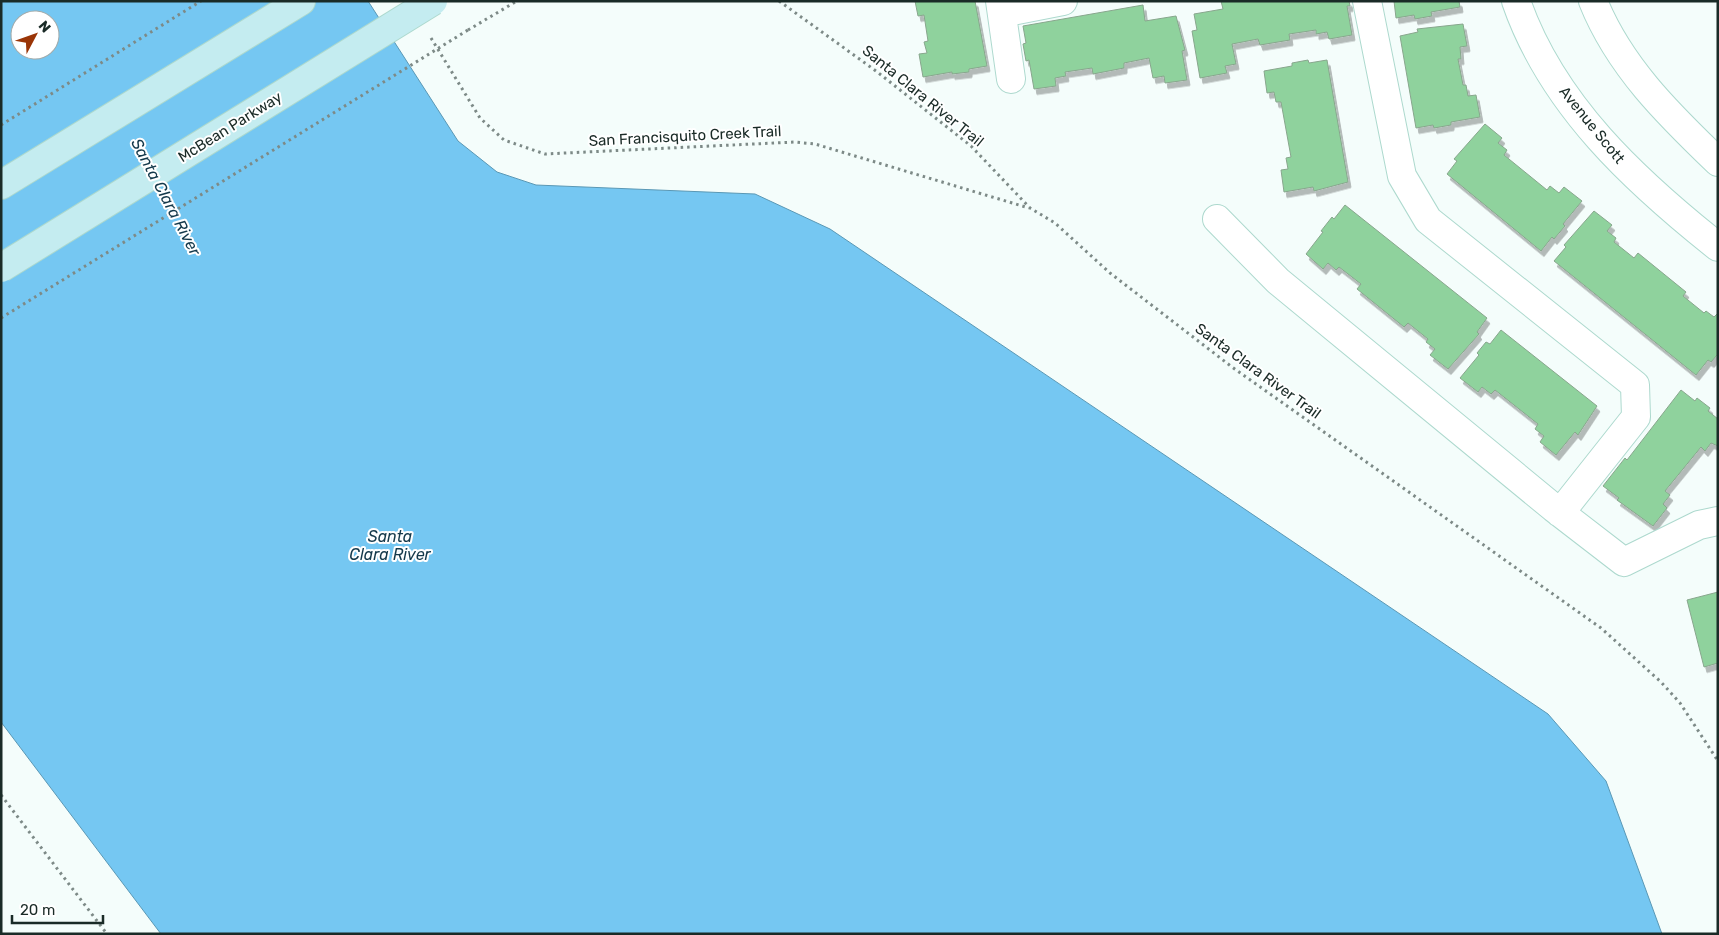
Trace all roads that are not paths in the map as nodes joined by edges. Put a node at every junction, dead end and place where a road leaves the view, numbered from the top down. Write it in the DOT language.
graph roads {
  1 [pos="301,1"];
  2 [pos="433,1"];
  3 [pos="1063,1"];
  4 [pos="1368,1"];
  5 [pos="1516,1"];
  6 [pos="1593,1"];
  7 [pos="1001,7"];
  8 [pos="1011,79"];
  9 [pos="1718,162"];
  10 [pos="1,184"];
  11 [pos="1217,219"];
  12 [pos="1718,248"];
  13 [pos="1,268"];
  14 [pos="1560,513"];
  15 [pos="1718,521"];
  1 -- 10 [label="main road"];
  2 -- 13 [label="main road, McBean Parkway, bridge"];
  3 -- 7 [label="street"];
  4 -- 14 [label="street"];
  5 -- 12 [label="street, Avenue Scott"];
  6 -- 9 [label="street"];
  7 -- 8 [label="street"];
  11 -- 14 [label="street"];
  14 -- 15 [label="street"];
}
